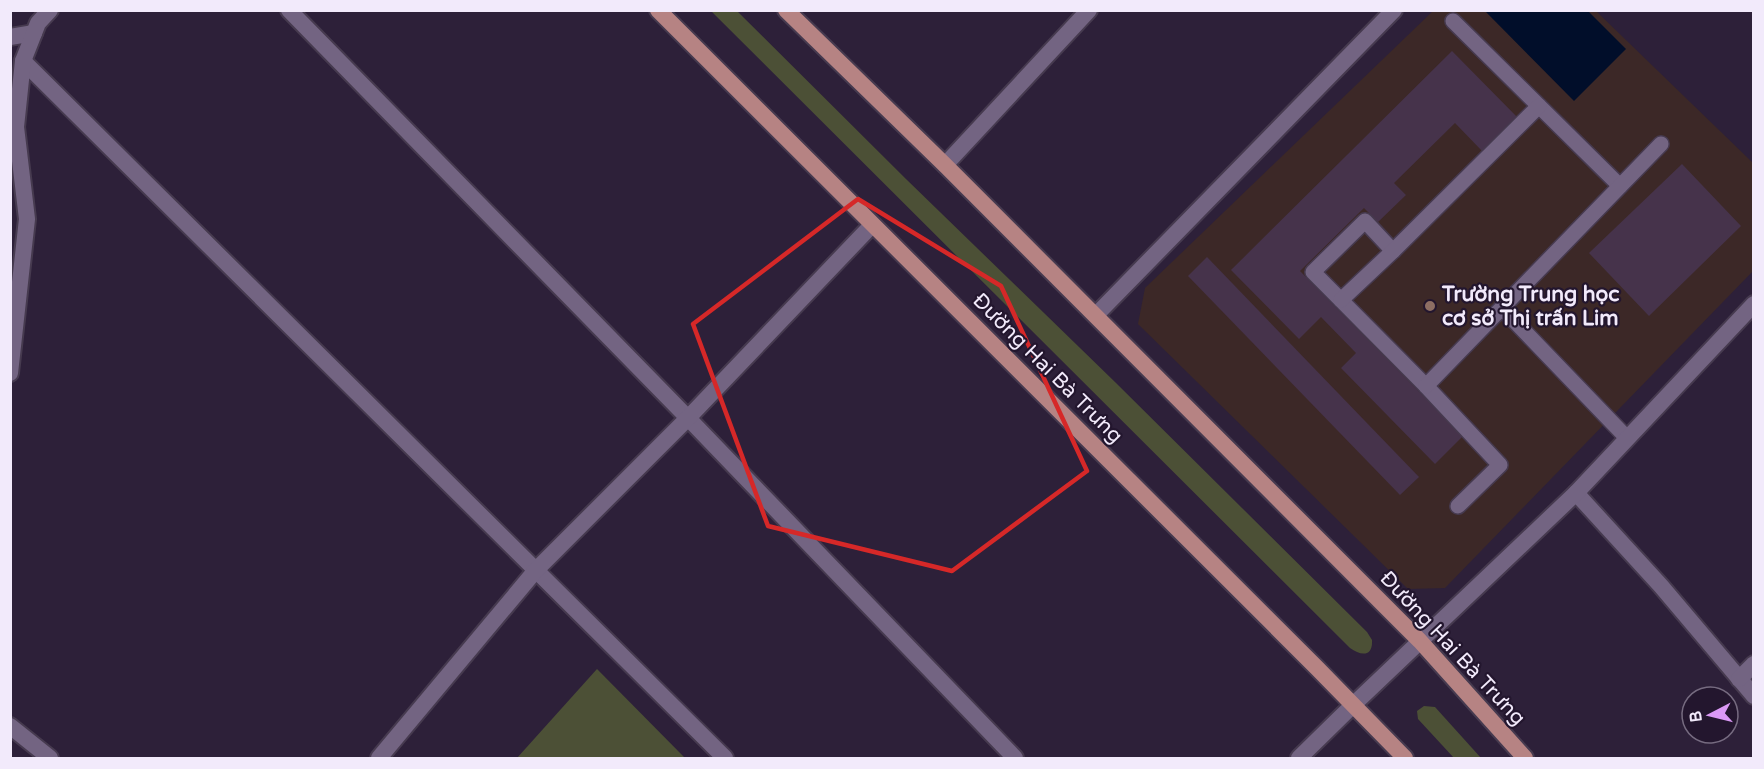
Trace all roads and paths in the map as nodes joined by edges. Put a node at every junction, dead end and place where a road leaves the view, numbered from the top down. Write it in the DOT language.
graph roads {
  1 [pos="50,10"];
  2 [pos="289,10"];
  3 [pos="658,10"];
  4 [pos="786,10"];
  5 [pos="1089,10"];
  6 [pos="1394,10"];
  7 [pos="1454,21"];
  8 [pos="34,33"];
  9 [pos="10,37"];
  10 [pos="22,61"];
  11 [pos="1539,106"];
  12 [pos="1661,144"];
  13 [pos="945,165"];
  14 [pos="1620,186"];
  15 [pos="872,225"];
  16 [pos="1393,251"];
  17 [pos="1341,300"];
  18 [pos="1754,304"];
  19 [pos="1502,308"];
  20 [pos="1096,315"];
  21 [pos="10,373"];
  22 [pos="1426,386"];
  23 [pos="688,418"];
  24 [pos="1627,438"];
  25 [pos="1576,493"];
  26 [pos="1458,506"];
  27 [pos="537,570"];
  28 [pos="1420,641"];
  29 [pos="1754,664"];
  30 [pos="1739,679"];
  31 [pos="1754,696"];
  32 [pos="1353,705"];
  33 [pos="10,726"];
  34 [pos="50,759"];
  35 [pos="379,759"];
  36 [pos="725,759"];
  37 [pos="1015,759"];
  38 [pos="1299,759"];
  39 [pos="1405,759"];
  40 [pos="1525,759"];
  1 -- 8 [label="street"];
  2 -- 23 [label="street"];
  3 -- 15 [label="main road, Đường Hai Bà Trưng"];
  4 -- 13 [label="main road, Đường Hai Bà Trưng"];
  5 -- 13 [label="street"];
  6 -- 20 [label="street"];
  7 -- 11 [label="lane"];
  8 -- 9 [label="street"];
  8 -- 10 [label="street"];
  10 -- 21 [label="street"];
  10 -- 27 [label="street"];
  11 -- 14 [label="lane"];
  11 -- 16 [label="lane"];
  12 -- 14 [label="lane"];
  13 -- 20 [label="main road, Đường Hai Bà Trưng"];
  14 -- 19 [label="lane"];
  15 -- 23 [label="street"];
  15 -- 32 [label="main road, Đường Hai Bà Trưng"];
  16 -- 17 [label="lane"];
  16 -- 17 [label="lane"];
  17 -- 22 [label="lane"];
  18 -- 24 [label="street"];
  19 -- 22 [label="lane"];
  19 -- 24 [label="lane"];
  20 -- 28 [label="main road, Đường Hai Bà Trưng"];
  22 -- 26 [label="lane"];
  23 -- 27 [label="street"];
  23 -- 37 [label="street"];
  24 -- 25 [label="street"];
  25 -- 28 [label="street"];
  25 -- 30 [label="street"];
  27 -- 35 [label="street"];
  27 -- 36 [label="street"];
  28 -- 32 [label="street"];
  28 -- 40 [label="main road, Đường Hai Bà Trưng"];
  29 -- 30 [label="street"];
  30 -- 31 [label="street"];
  32 -- 38 [label="street"];
  32 -- 39 [label="main road, Đường Hai Bà Trưng"];
  33 -- 34 [label="street"];
}
